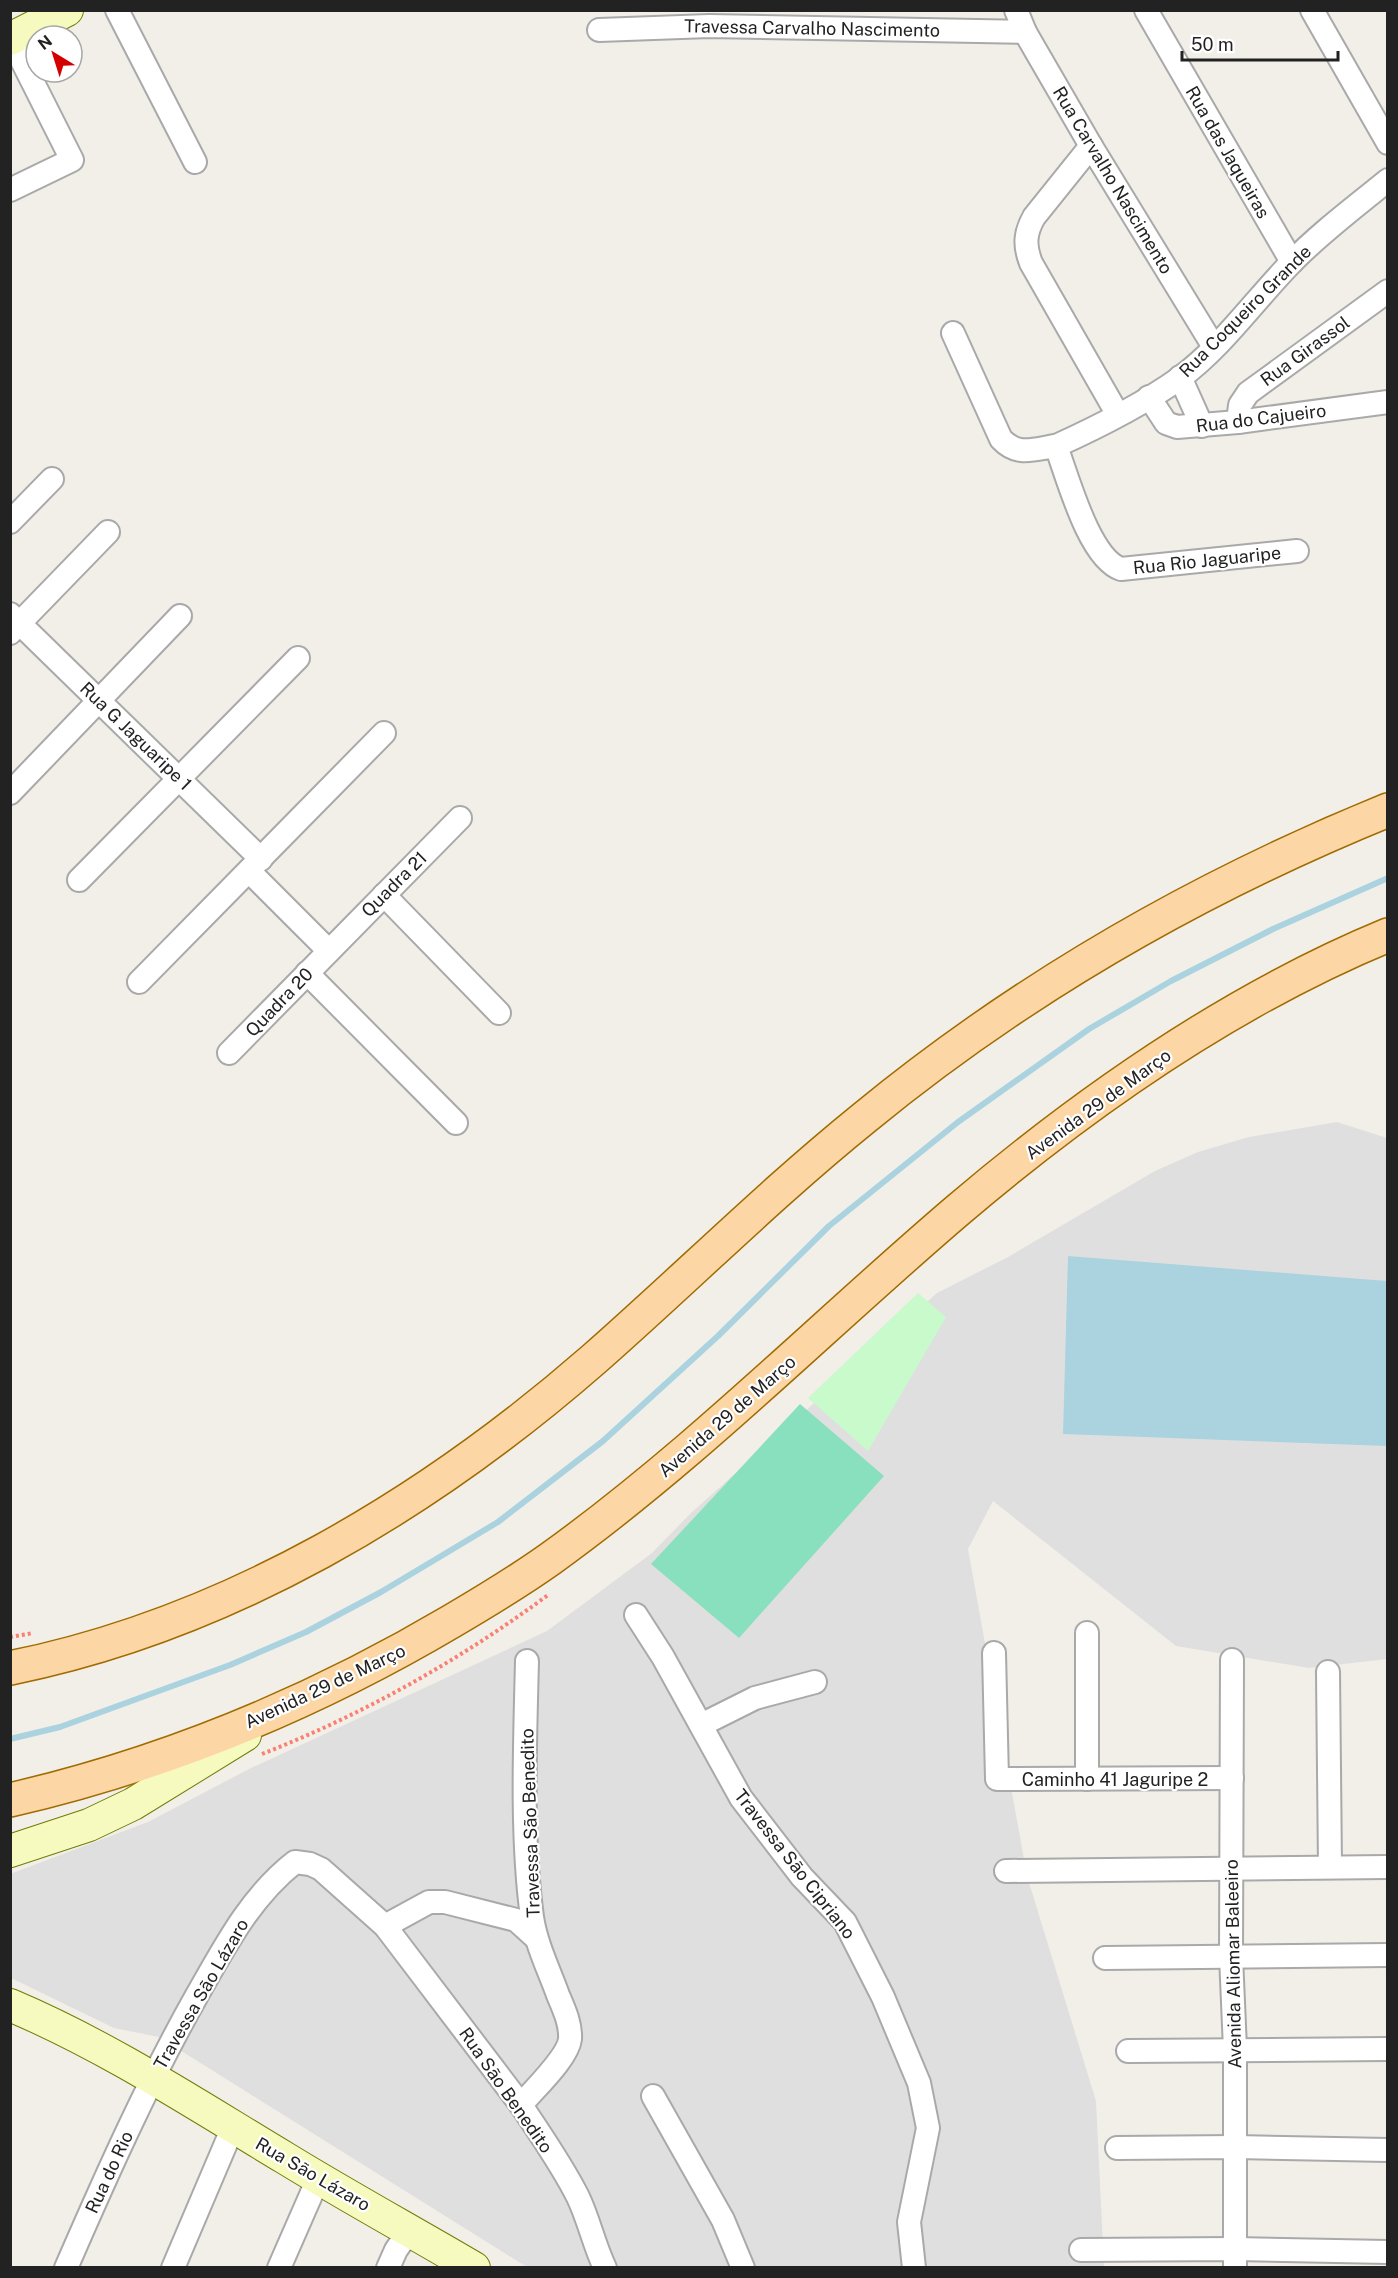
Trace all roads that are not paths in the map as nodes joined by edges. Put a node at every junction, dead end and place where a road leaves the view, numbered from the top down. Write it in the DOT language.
graph roads {
  1 [pos="117,10"];
  2 [pos="1016,10"];
  3 [pos="1146,10"];
  4 [pos="1312,10"];
  5 [pos="61,12"];
  6 [pos="599,30"];
  7 [pos="1025,32"];
  8 [pos="11,39"];
  9 [pos="1388,143"];
  10 [pos="1091,146"];
  11 [pos="195,162"];
  12 [pos="1388,180"];
  13 [pos="10,190"];
  14 [pos="1292,262"];
  15 [pos="1388,291"];
  16 [pos="953,333"];
  17 [pos="1214,347"];
  18 [pos="1180,377"];
  19 [pos="1149,397"];
  20 [pos="1388,402"];
  21 [pos="1118,415"];
  22 [pos="1238,422"];
  23 [pos="1202,426"];
  24 [pos="1056,446"];
  25 [pos="52,479"];
  26 [pos="10,522"];
  27 [pos="108,532"];
  28 [pos="1297,551"];
  29 [pos="180,616"];
  30 [pos="14,624"];
  31 [pos="298,658"];
  32 [pos="99,700"];
  33 [pos="384,733"];
  34 [pos="180,778"];
  35 [pos="10,793"];
  36 [pos="1388,810"];
  37 [pos="460,818"];
  38 [pos="255,865"];
  39 [pos="79,880"];
  40 [pos="384,895"];
  41 [pos="1388,935"];
  42 [pos="328,951"];
  43 [pos="307,973"];
  44 [pos="140,982"];
  45 [pos="499,1013"];
  46 [pos="229,1053"];
  47 [pos="456,1123"];
  48 [pos="636,1615"];
  49 [pos="1087,1633"];
  50 [pos="994,1653"];
  51 [pos="1232,1660"];
  52 [pos="527,1661"];
  53 [pos="10,1668"];
  54 [pos="1328,1672"];
  55 [pos="815,1682"];
  56 [pos="297,1703"];
  57 [pos="701,1725"];
  58 [pos="1232,1778"];
  59 [pos="1087,1779"];
  60 [pos="10,1800"];
  61 [pos="10,1851"];
  62 [pos="1330,1867"];
  63 [pos="1388,1867"];
  64 [pos="1231,1869"];
  65 [pos="1006,1871"];
  66 [pos="385,1926"];
  67 [pos="536,1938"];
  68 [pos="1388,1954"];
  69 [pos="1231,1956"];
  70 [pos="1105,1958"];
  71 [pos="11,2006"];
  72 [pos="1235,2049"];
  73 [pos="1388,2049"];
  74 [pos="1128,2051"];
  75 [pos="154,2077"];
  76 [pos="653,2096"];
  77 [pos="521,2104"];
  78 [pos="233,2127"];
  79 [pos="1235,2147"];
  80 [pos="1116,2148"];
  81 [pos="1388,2150"];
  82 [pos="318,2179"];
  83 [pos="410,2230"];
  84 [pos="1081,2250"];
  85 [pos="1388,2252"];
  86 [pos="1235,2258"];
  87 [pos="599,2265"];
  88 [pos="66,2268"];
  89 [pos="173,2268"];
  90 [pos="279,2268"];
  91 [pos="388,2268"];
  92 [pos="474,2268"];
  93 [pos="743,2268"];
  94 [pos="914,2268"];
  1 -- 11 [label="street"];
  2 -- 7 [label="street, Rua Carvalho Nascimento"];
  3 -- 14 [label="street, Rua das Jaqueiras"];
  4 -- 9 [label="street"];
  5 -- 8 [label="main road"];
  6 -- 7 [label="street, Travessa Carvalho Nascimento"];
  7 -- 10 [label="street, Rua Carvalho Nascimento"];
  8 -- 13 [label="street"];
  10 -- 17 [label="street, Rua Carvalho Nascimento"];
  10 -- 21 [label="street"];
  12 -- 14 [label="street, Rua Coqueiro Grande"];
  14 -- 17 [label="street, Rua Coqueiro Grande"];
  15 -- 22 [label="street, Rua Girassol"];
  16 -- 24 [label="street, Rua Coqueiro Grande"];
  17 -- 18 [label="street, Rua Coqueiro Grande"];
  18 -- 19 [label="street, Rua Coqueiro Grande"];
  18 -- 23 [label="street"];
  19 -- 21 [label="street, Rua Coqueiro Grande"];
  19 -- 23 [label="street, Rua do Cajueiro"];
  20 -- 22 [label="street, Rua do Cajueiro"];
  21 -- 24 [label="street, Rua Coqueiro Grande"];
  22 -- 23 [label="street, Rua do Cajueiro"];
  24 -- 28 [label="street, Rua Rio Jaguaripe"];
  25 -- 26 [label="street"];
  27 -- 30 [label="street"];
  29 -- 32 [label="street"];
  30 -- 32 [label="street, Rua G Jaguaripe 1"];
  31 -- 34 [label="street"];
  32 -- 34 [label="street, Rua G Jaguaripe 1"];
  32 -- 35 [label="street"];
  33 -- 38 [label="street"];
  34 -- 38 [label="street, Rua G Jaguaripe 1"];
  34 -- 39 [label="street"];
  36 -- 53 [label="main road"];
  37 -- 40 [label="street, Quadra 21"];
  38 -- 42 [label="street, Rua G Jaguaripe 1"];
  38 -- 44 [label="street"];
  40 -- 42 [label="street, Quadra 21"];
  40 -- 45 [label="street"];
  41 -- 56 [label="main road, Avenida 29 de Março"];
  42 -- 43 [label="street, Quadra 20"];
  43 -- 46 [label="street, Quadra 20"];
  43 -- 47 [label="street"];
  48 -- 57 [label="street, Travessa São Cipriano"];
  49 -- 59 [label="street"];
  50 -- 59 [label="street, Caminho 41 Jaguripe 2"];
  51 -- 58 [label="street, Avenida Aliomar Baleeiro"];
  52 -- 67 [label="street, Travessa São Benedito"];
  54 -- 62 [label="street"];
  55 -- 57 [label="street"];
  56 -- 60 [label="main road, Avenida 29 de Março"];
  56 -- 61 [label="main road"];
  57 -- 94 [label="street, Travessa São Cipriano"];
  58 -- 59 [label="street, Caminho 41 Jaguripe 2"];
  58 -- 64 [label="street, Avenida Aliomar Baleeiro"];
  62 -- 63 [label="street"];
  62 -- 64 [label="street"];
  64 -- 65 [label="street"];
  64 -- 69 [label="street, Avenida Aliomar Baleeiro"];
  66 -- 67 [label="street"];
  66 -- 75 [label="street, Travessa São Lázaro"];
  66 -- 77 [label="street, Rua São Benedito"];
  67 -- 77 [label="street, Travessa São Benedito"];
  68 -- 69 [label="street"];
  69 -- 70 [label="street"];
  69 -- 72 [label="street, Avenida Aliomar Baleeiro"];
  71 -- 75 [label="main road, Rua São Lázaro"];
  72 -- 73 [label="street"];
  72 -- 74 [label="street"];
  72 -- 79 [label="street, Avenida Aliomar Baleeiro"];
  75 -- 78 [label="main road, Rua São Lázaro"];
  75 -- 88 [label="street, Rua do Rio"];
  76 -- 93 [label="street"];
  77 -- 87 [label="street, Rua São Benedito"];
  78 -- 82 [label="main road, Rua São Lázaro"];
  78 -- 89 [label="street"];
  79 -- 80 [label="street"];
  79 -- 81 [label="street"];
  79 -- 86 [label="street, Avenida Aliomar Baleeiro"];
  82 -- 83 [label="main road, Rua São Lázaro"];
  82 -- 90 [label="street"];
  83 -- 91 [label="street"];
  83 -- 92 [label="main road, Rua São Lázaro"];
  84 -- 86 [label="street"];
  85 -- 86 [label="street"];
}
